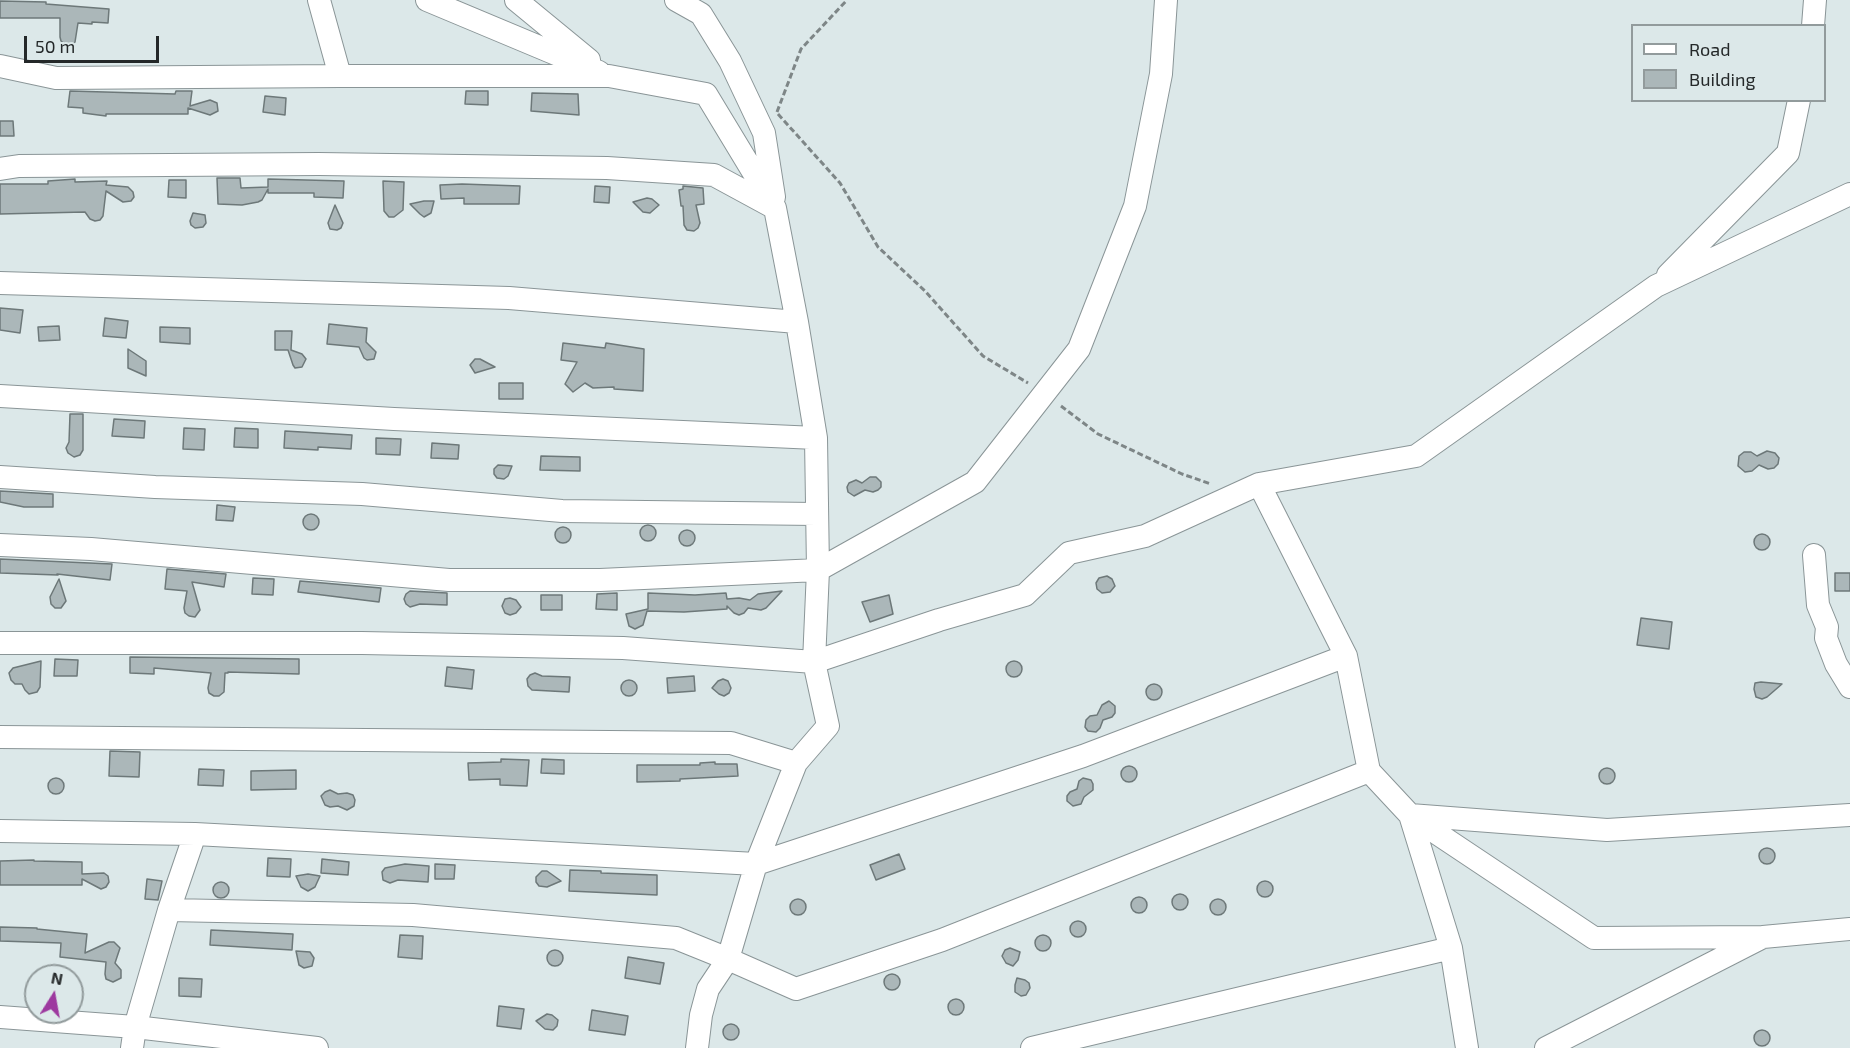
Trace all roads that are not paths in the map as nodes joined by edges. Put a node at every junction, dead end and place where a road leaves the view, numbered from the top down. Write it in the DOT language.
graph roads {
  1 [pos="319,0"];
  2 [pos="427,0"];
  3 [pos="516,0"];
  4 [pos="676,0"];
  5 [pos="1166,0"];
  6 [pos="1815,0"];
  7 [pos="1813,24"];
  8 [pos="0,66"];
  9 [pos="340,76"];
  10 [pos="609,76"];
  11 [pos="1798,102"];
  12 [pos="0,169"];
  13 [pos="1850,194"];
  14 [pos="775,208"];
  15 [pos="0,283"];
  16 [pos="1656,286"];
  17 [pos="797,322"];
  18 [pos="0,396"];
  19 [pos="816,438"];
  20 [pos="0,477"];
  21 [pos="1248,488"];
  22 [pos="816,514"];
  23 [pos="0,545"];
  24 [pos="1814,555"];
  25 [pos="818,570"];
  26 [pos="0,643"];
  27 [pos="1346,656"];
  28 [pos="814,662"];
  29 [pos="1850,687"];
  30 [pos="0,736"];
  31 [pos="796,763"];
  32 [pos="1369,771"];
  33 [pos="1410,815"];
  34 [pos="1850,815"];
  35 [pos="0,831"];
  36 [pos="195,834"];
  37 [pos="756,864"];
  38 [pos="169,910"];
  39 [pos="1850,929"];
  40 [pos="1763,938"];
  41 [pos="1451,948"];
  42 [pos="728,959"];
  43 [pos="0,1017"];
  44 [pos="134,1038"];
  45 [pos="317,1048"];
  46 [pos="697,1048"];
  47 [pos="1032,1048"];
  48 [pos="1467,1048"];
  49 [pos="1546,1048"];
  1 -- 9 [label="street"];
  2 -- 10 [label="street"];
  3 -- 10 [label="street"];
  4 -- 14 [label="street"];
  5 -- 25 [label="street"];
  6 -- 7 [label="street"];
  8 -- 9 [label="street"];
  9 -- 10 [label="street"];
  10 -- 14 [label="street"];
  11 -- 16 [label="street"];
  12 -- 14 [label="street"];
  13 -- 16 [label="street"];
  14 -- 17 [label="street"];
  15 -- 17 [label="street"];
  16 -- 21 [label="street"];
  17 -- 19 [label="street"];
  18 -- 19 [label="street"];
  19 -- 22 [label="street"];
  20 -- 22 [label="street"];
  21 -- 27 [label="street"];
  21 -- 28 [label="street"];
  22 -- 25 [label="street"];
  23 -- 25 [label="street"];
  24 -- 29 [label="street"];
  25 -- 28 [label="street"];
  26 -- 28 [label="street"];
  27 -- 32 [label="street"];
  27 -- 37 [label="street"];
  28 -- 31 [label="street"];
  30 -- 31 [label="street"];
  31 -- 37 [label="street"];
  32 -- 33 [label="street"];
  32 -- 42 [label="street"];
  33 -- 34 [label="street"];
  33 -- 40 [label="street"];
  33 -- 41 [label="street"];
  35 -- 36 [label="street"];
  36 -- 37 [label="street"];
  36 -- 38 [label="street"];
  37 -- 42 [label="street"];
  38 -- 42 [label="street"];
  38 -- 44 [label="street"];
  39 -- 40 [label="street"];
  40 -- 49 [label="street"];
  41 -- 47 [label="street"];
  41 -- 48 [label="street"];
  42 -- 46 [label="street"];
  43 -- 44 [label="street"];
  44 -- 45 [label="street"];
}
